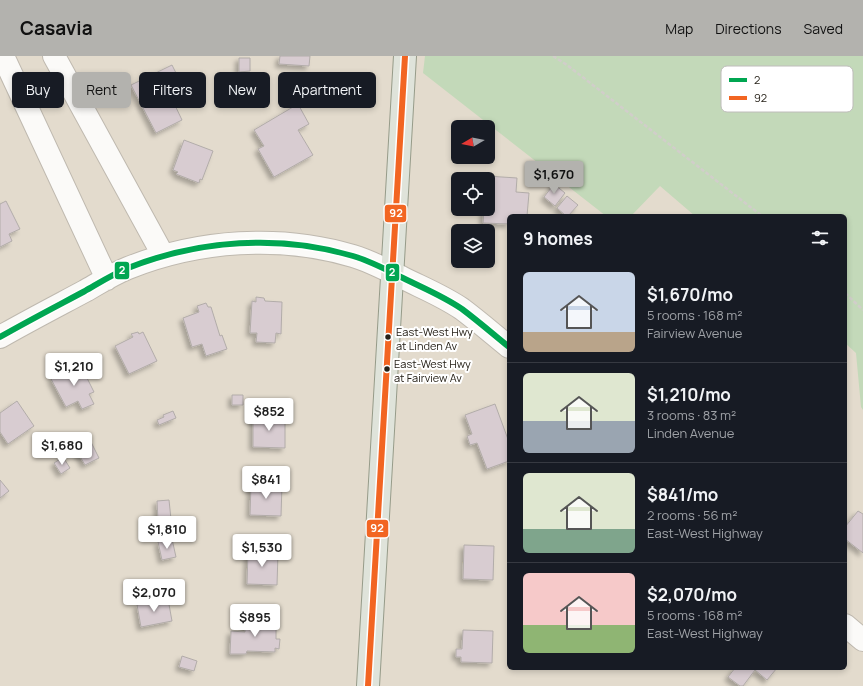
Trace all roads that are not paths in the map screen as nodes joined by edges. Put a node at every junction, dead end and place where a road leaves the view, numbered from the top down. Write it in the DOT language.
graph roads {
  1 [pos="2,56"];
  2 [pos="54,56"];
  3 [pos="405,56"];
  4 [pos="163,255"];
  5 [pos="393,273"];
  6 [pos="107,279"];
  7 [pos="0,337"];
  8 [pos="507,345"];
  9 [pos="847,627"];
  10 [pos="863,640"];
  11 [pos="368,686"];
  1 -- 6 [label="street"];
  2 -- 4 [label="street"];
  3 -- 5 [label="main road"];
  4 -- 5 [label="street"];
  4 -- 6 [label="street"];
  5 -- 8 [label="street"];
  5 -- 11 [label="main road"];
  6 -- 7 [label="street"];
  9 -- 10 [label="street"];
}
